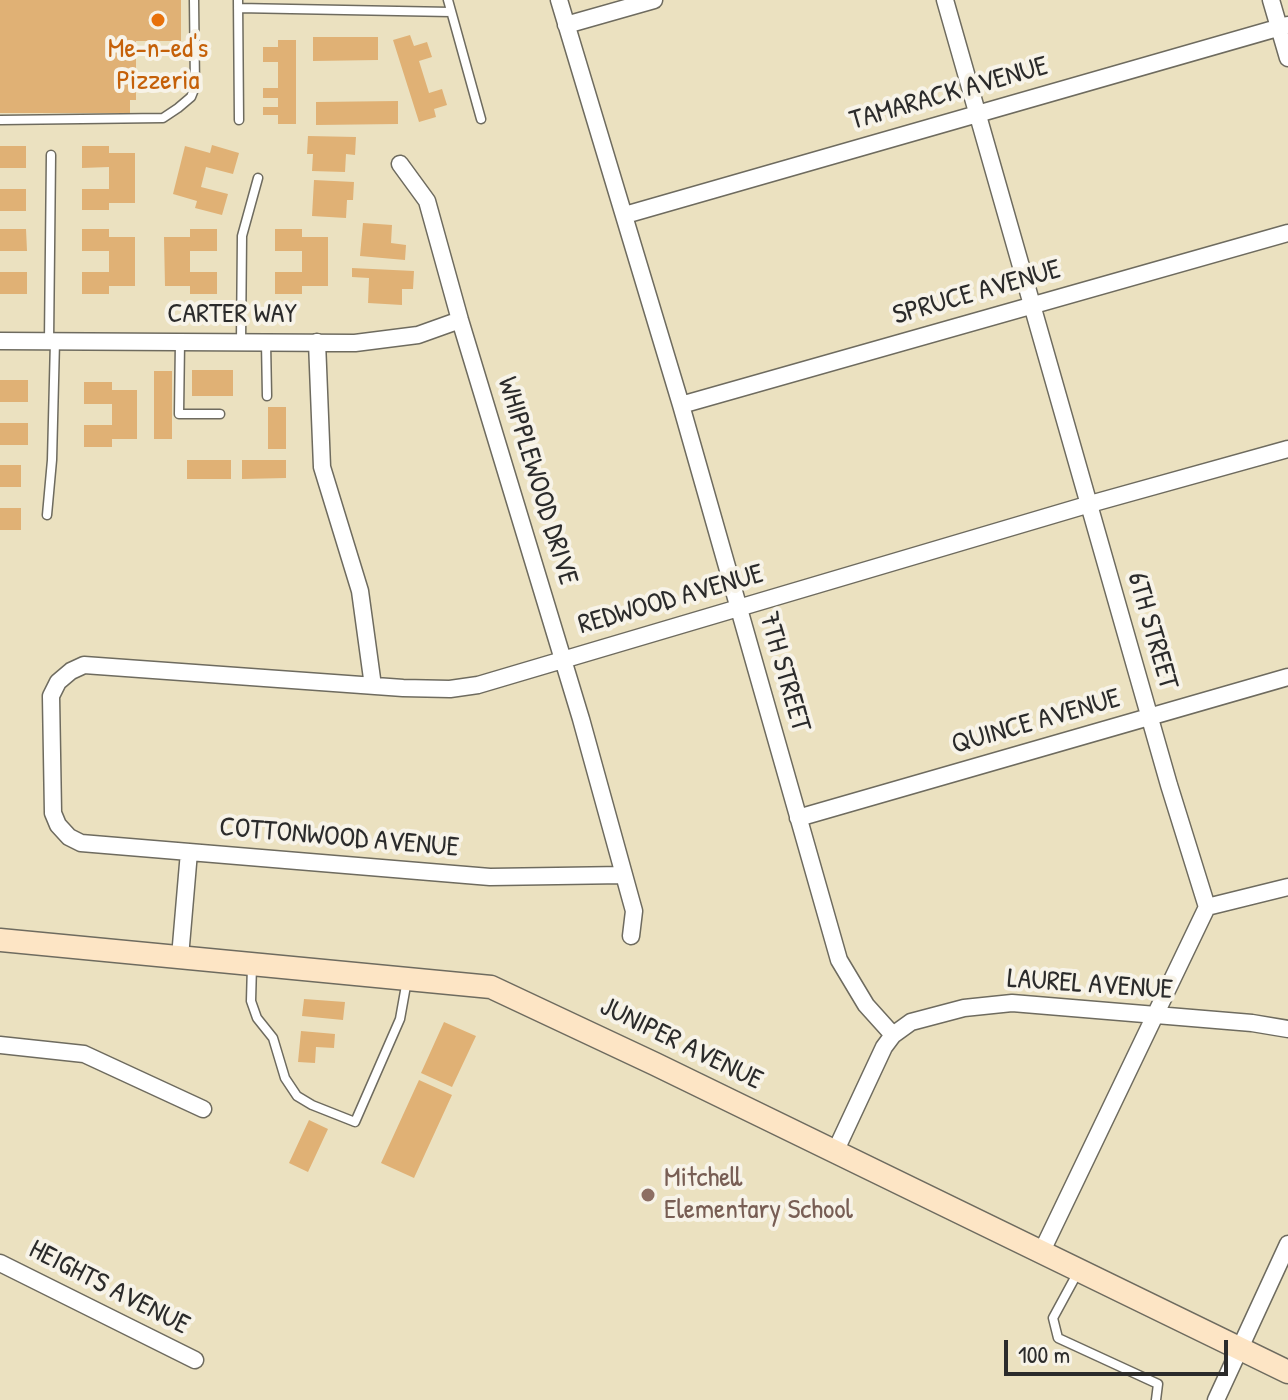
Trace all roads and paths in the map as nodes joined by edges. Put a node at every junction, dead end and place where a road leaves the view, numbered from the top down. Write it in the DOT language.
graph roads {
  1 [pos="194,0"];
  2 [pos="448,0"];
  3 [pos="559,0"];
  4 [pos="654,0"];
  5 [pos="945,0"];
  6 [pos="1271,0"];
  7 [pos="238,4"];
  8 [pos="451,12"];
  9 [pos="566,25"];
  10 [pos="1284,26"];
  11 [pos="1288,58"];
  12 [pos="977,113"];
  13 [pos="481,119"];
  14 [pos="0,120"];
  15 [pos="239,120"];
  16 [pos="51,155"];
  17 [pos="400,164"];
  18 [pos="258,178"];
  19 [pos="625,215"];
  20 [pos="1288,233"];
  21 [pos="1032,303"];
  22 [pos="460,320"];
  23 [pos="0,341"];
  24 [pos="52,341"];
  25 [pos="180,341"];
  26 [pos="241,342"];
  27 [pos="266,342"];
  28 [pos="317,342"];
  29 [pos="267,396"];
  30 [pos="681,405"];
  31 [pos="220,414"];
  32 [pos="1288,449"];
  33 [pos="1090,504"];
  34 [pos="47,515"];
  35 [pos="738,607"];
  36 [pos="564,659"];
  37 [pos="1288,677"];
  38 [pos="373,686"];
  39 [pos="1149,717"];
  40 [pos="798,818"];
  41 [pos="58,825"];
  42 [pos="189,852"];
  43 [pos="624,875"];
  44 [pos="1288,887"];
  45 [pos="1207,907"];
  46 [pos="631,936"];
  47 [pos="0,940"];
  48 [pos="180,957"];
  49 [pos="252,964"];
  50 [pos="407,979"];
  51 [pos="1155,1015"];
  52 [pos="1288,1029"];
  53 [pos="893,1035"];
  54 [pos="0,1045"];
  55 [pos="203,1109"];
  56 [pos="835,1152"];
  57 [pos="1288,1244"];
  58 [pos="1041,1253"];
  59 [pos="0,1263"];
  60 [pos="1078,1271"];
  61 [pos="1240,1348"];
  62 [pos="195,1360"];
  63 [pos="1288,1372"];
  64 [pos="1156,1400"];
  65 [pos="1216,1400"];
  1 -- 14 [label="lane"];
  2 -- 8 [label="lane"];
  3 -- 9 [label="street, 7TH STREET"];
  4 -- 9 [label="street"];
  5 -- 12 [label="street, 6TH STREET"];
  6 -- 10 [label="street"];
  7 -- 8 [label="lane"];
  7 -- 15 [label="lane"];
  8 -- 13 [label="lane"];
  9 -- 19 [label="street, 7TH STREET"];
  10 -- 11 [label="street"];
  10 -- 12 [label="street, TAMARACK AVENUE"];
  12 -- 19 [label="street, TAMARACK AVENUE"];
  12 -- 21 [label="street, 6TH STREET"];
  16 -- 24 [label="lane"];
  17 -- 22 [label="street, WHIPPLEWOOD DRIVE"];
  18 -- 26 [label="lane"];
  19 -- 30 [label="street, 7TH STREET"];
  20 -- 21 [label="street, SPRUCE AVENUE"];
  21 -- 30 [label="street, SPRUCE AVENUE"];
  21 -- 33 [label="street, 6TH STREET"];
  22 -- 28 [label="street, CARTER WAY"];
  22 -- 36 [label="street, WHIPPLEWOOD DRIVE"];
  23 -- 24 [label="street, CARTER WAY"];
  24 -- 25 [label="street, CARTER WAY"];
  24 -- 34 [label="lane"];
  25 -- 26 [label="street, CARTER WAY"];
  25 -- 31 [label="lane"];
  26 -- 27 [label="street, CARTER WAY"];
  27 -- 28 [label="street, CARTER WAY"];
  27 -- 29 [label="lane"];
  28 -- 38 [label="street"];
  30 -- 35 [label="street, 7TH STREET"];
  32 -- 33 [label="street, REDWOOD AVENUE"];
  33 -- 35 [label="street, REDWOOD AVENUE"];
  33 -- 39 [label="street, 6TH STREET"];
  35 -- 36 [label="street, REDWOOD AVENUE"];
  35 -- 40 [label="street, 7TH STREET"];
  36 -- 38 [label="street, REDWOOD AVENUE"];
  36 -- 43 [label="street, WHIPPLEWOOD DRIVE"];
  37 -- 39 [label="street, QUINCE AVENUE"];
  38 -- 41 [label="street, REDWOOD AVENUE"];
  39 -- 40 [label="street, QUINCE AVENUE"];
  39 -- 45 [label="street, 6TH STREET"];
  40 -- 53 [label="street, 7TH STREET"];
  41 -- 42 [label="street, COTTONWOOD AVENUE"];
  42 -- 43 [label="street, COTTONWOOD AVENUE"];
  42 -- 48 [label="street"];
  43 -- 46 [label="street, WHIPPLEWOOD DRIVE"];
  44 -- 45 [label="street"];
  45 -- 51 [label="street"];
  47 -- 48 [label="street, JUNIPER AVENUE"];
  48 -- 49 [label="street, JUNIPER AVENUE"];
  49 -- 50 [label="street, JUNIPER AVENUE"];
  49 -- 50 [label="lane"];
  50 -- 56 [label="street, JUNIPER AVENUE"];
  51 -- 52 [label="street, LAUREL AVENUE"];
  51 -- 53 [label="street, LAUREL AVENUE"];
  51 -- 58 [label="street"];
  53 -- 56 [label="street"];
  54 -- 55 [label="street"];
  56 -- 58 [label="street, JUNIPER AVENUE"];
  57 -- 61 [label="street"];
  58 -- 60 [label="street, JUNIPER AVENUE"];
  59 -- 62 [label="street, HEIGHTS AVENUE"];
  60 -- 61 [label="street, JUNIPER AVENUE"];
  60 -- 64 [label="lane"];
  61 -- 63 [label="street, JUNIPER AVENUE"];
  61 -- 65 [label="street"];
}
